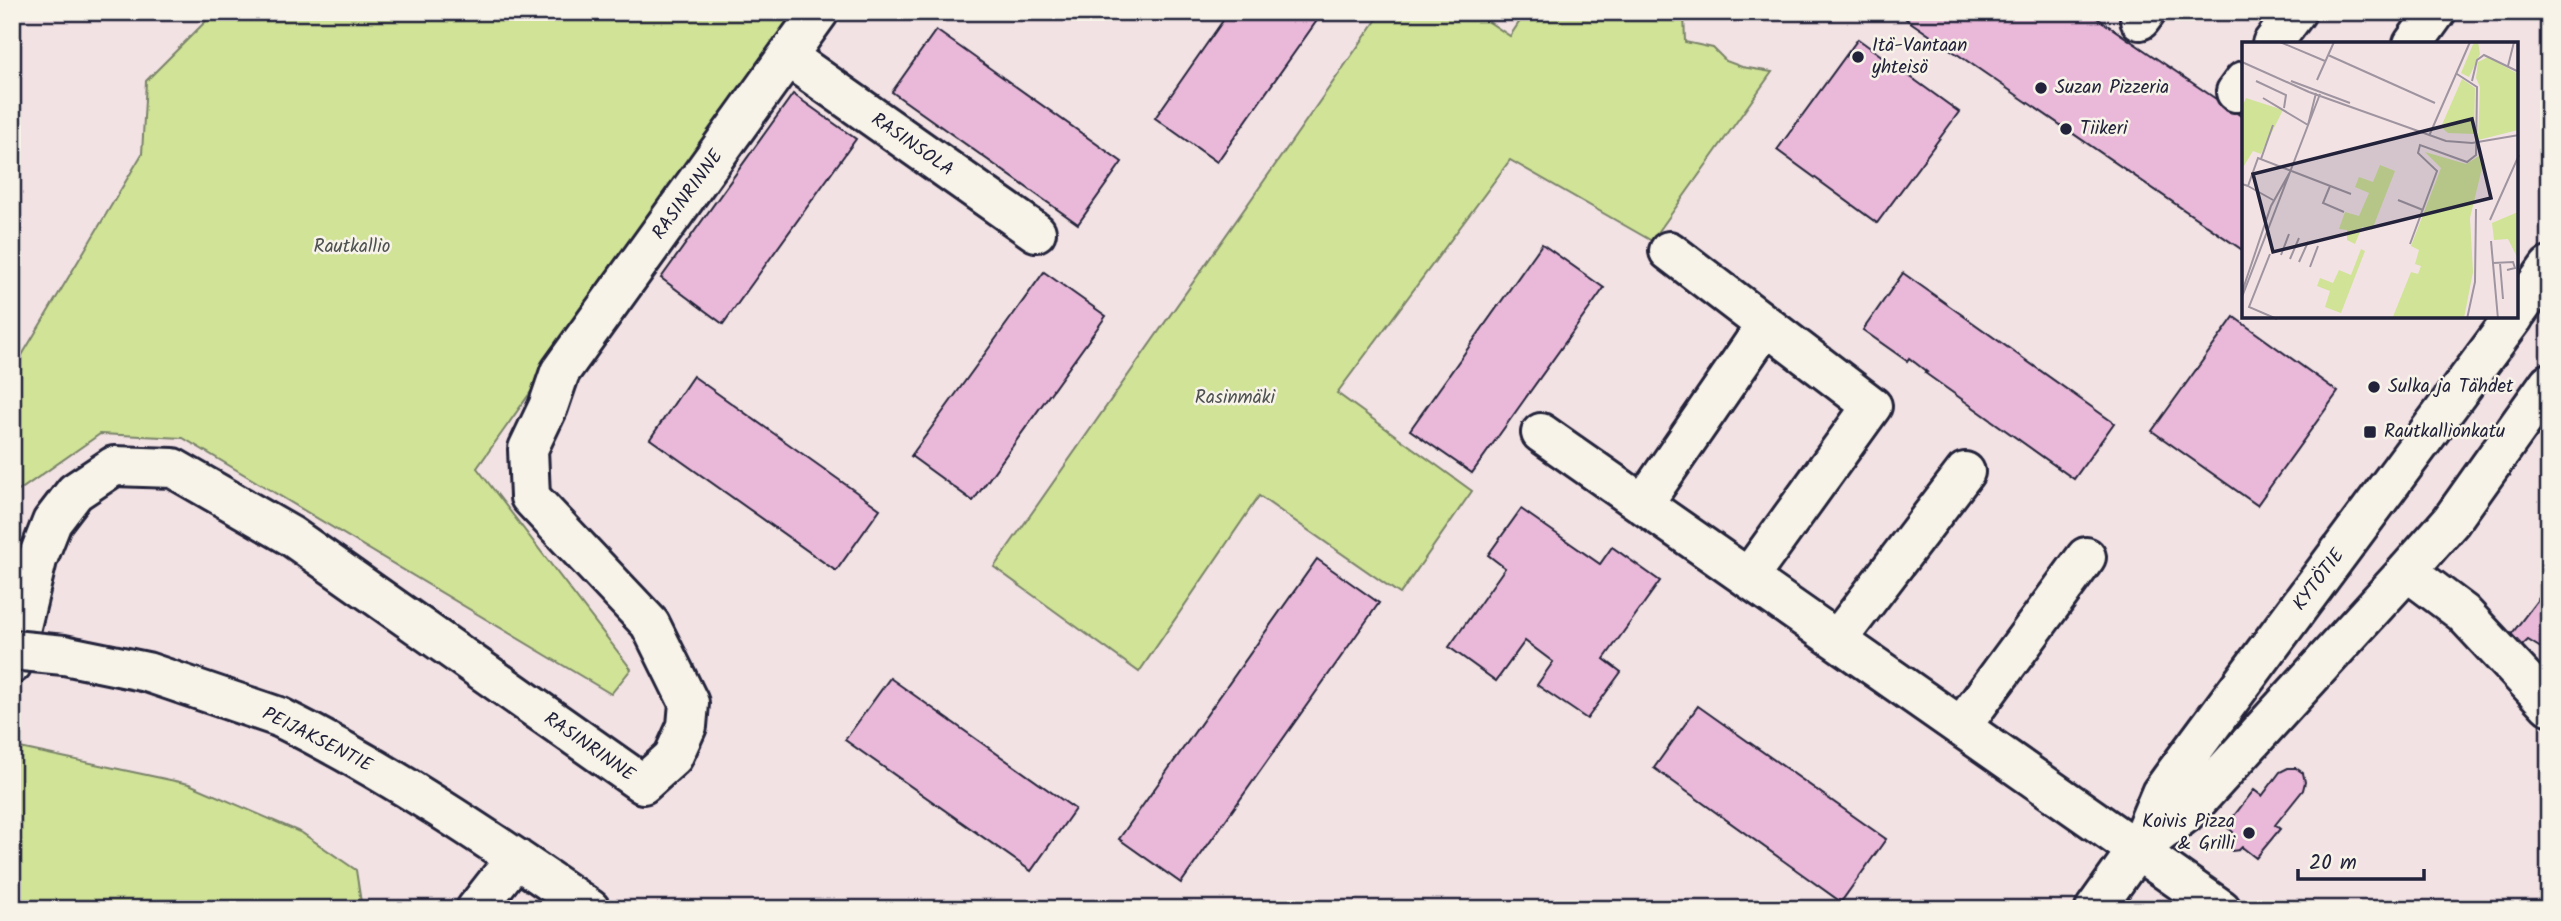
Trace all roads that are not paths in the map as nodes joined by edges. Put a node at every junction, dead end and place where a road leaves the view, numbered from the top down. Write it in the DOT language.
graph roads {
  1 [pos="819,12"];
  2 [pos="2296,12"];
  3 [pos="2436,12"];
  4 [pos="2274,42"];
  5 [pos="2414,42"];
  6 [pos="788,57"];
  7 [pos="1035,232"];
  8 [pos="1669,251"];
  9 [pos="2549,267"];
  10 [pos="2519,309"];
  11 [pos="2513,318"];
  12 [pos="1766,325"];
  13 [pos="2549,383"];
  14 [pos="1541,433"];
  15 [pos="1965,472"];
  16 [pos="1643,505"];
  17 [pos="2086,557"];
  18 [pos="2407,571"];
  19 [pos="1748,578"];
  20 [pos="1836,640"];
  21 [pos="12,650"];
  22 [pos="12,664"];
  23 [pos="2549,705"];
  24 [pos="1961,727"];
  25 [pos="2137,850"];
  26 [pos="516,858"];
  27 [pos="476,909"];
  28 [pos="590,909"];
  29 [pos="2095,909"];
  30 [pos="2221,909"];
  1 -- 6 [label="street, RASINRINNE"];
  2 -- 4 [label="street"];
  3 -- 5 [label="street"];
  6 -- 7 [label="street, RASINSOLA"];
  6 -- 22 [label="street, RASINRINNE"];
  8 -- 12 [label="street"];
  9 -- 10 [label="street"];
  11 -- 25 [label="street, KYTÖTIE"];
  12 -- 16 [label="street"];
  12 -- 19 [label="street"];
  13 -- 18 [label="street, KYTÖTIE"];
  14 -- 16 [label="street"];
  15 -- 20 [label="street"];
  16 -- 19 [label="street"];
  17 -- 24 [label="street"];
  18 -- 23 [label="street"];
  18 -- 25 [label="street, KYTÖTIE"];
  19 -- 20 [label="street"];
  20 -- 24 [label="street"];
  21 -- 26 [label="street, PEIJAKSENTIE, bridge"];
  24 -- 25 [label="street"];
  25 -- 29 [label="street, KYTÖTIE"];
  25 -- 30 [label="street"];
  26 -- 27 [label="street"];
  26 -- 28 [label="street, PEIJAKSENTIE"];
}
